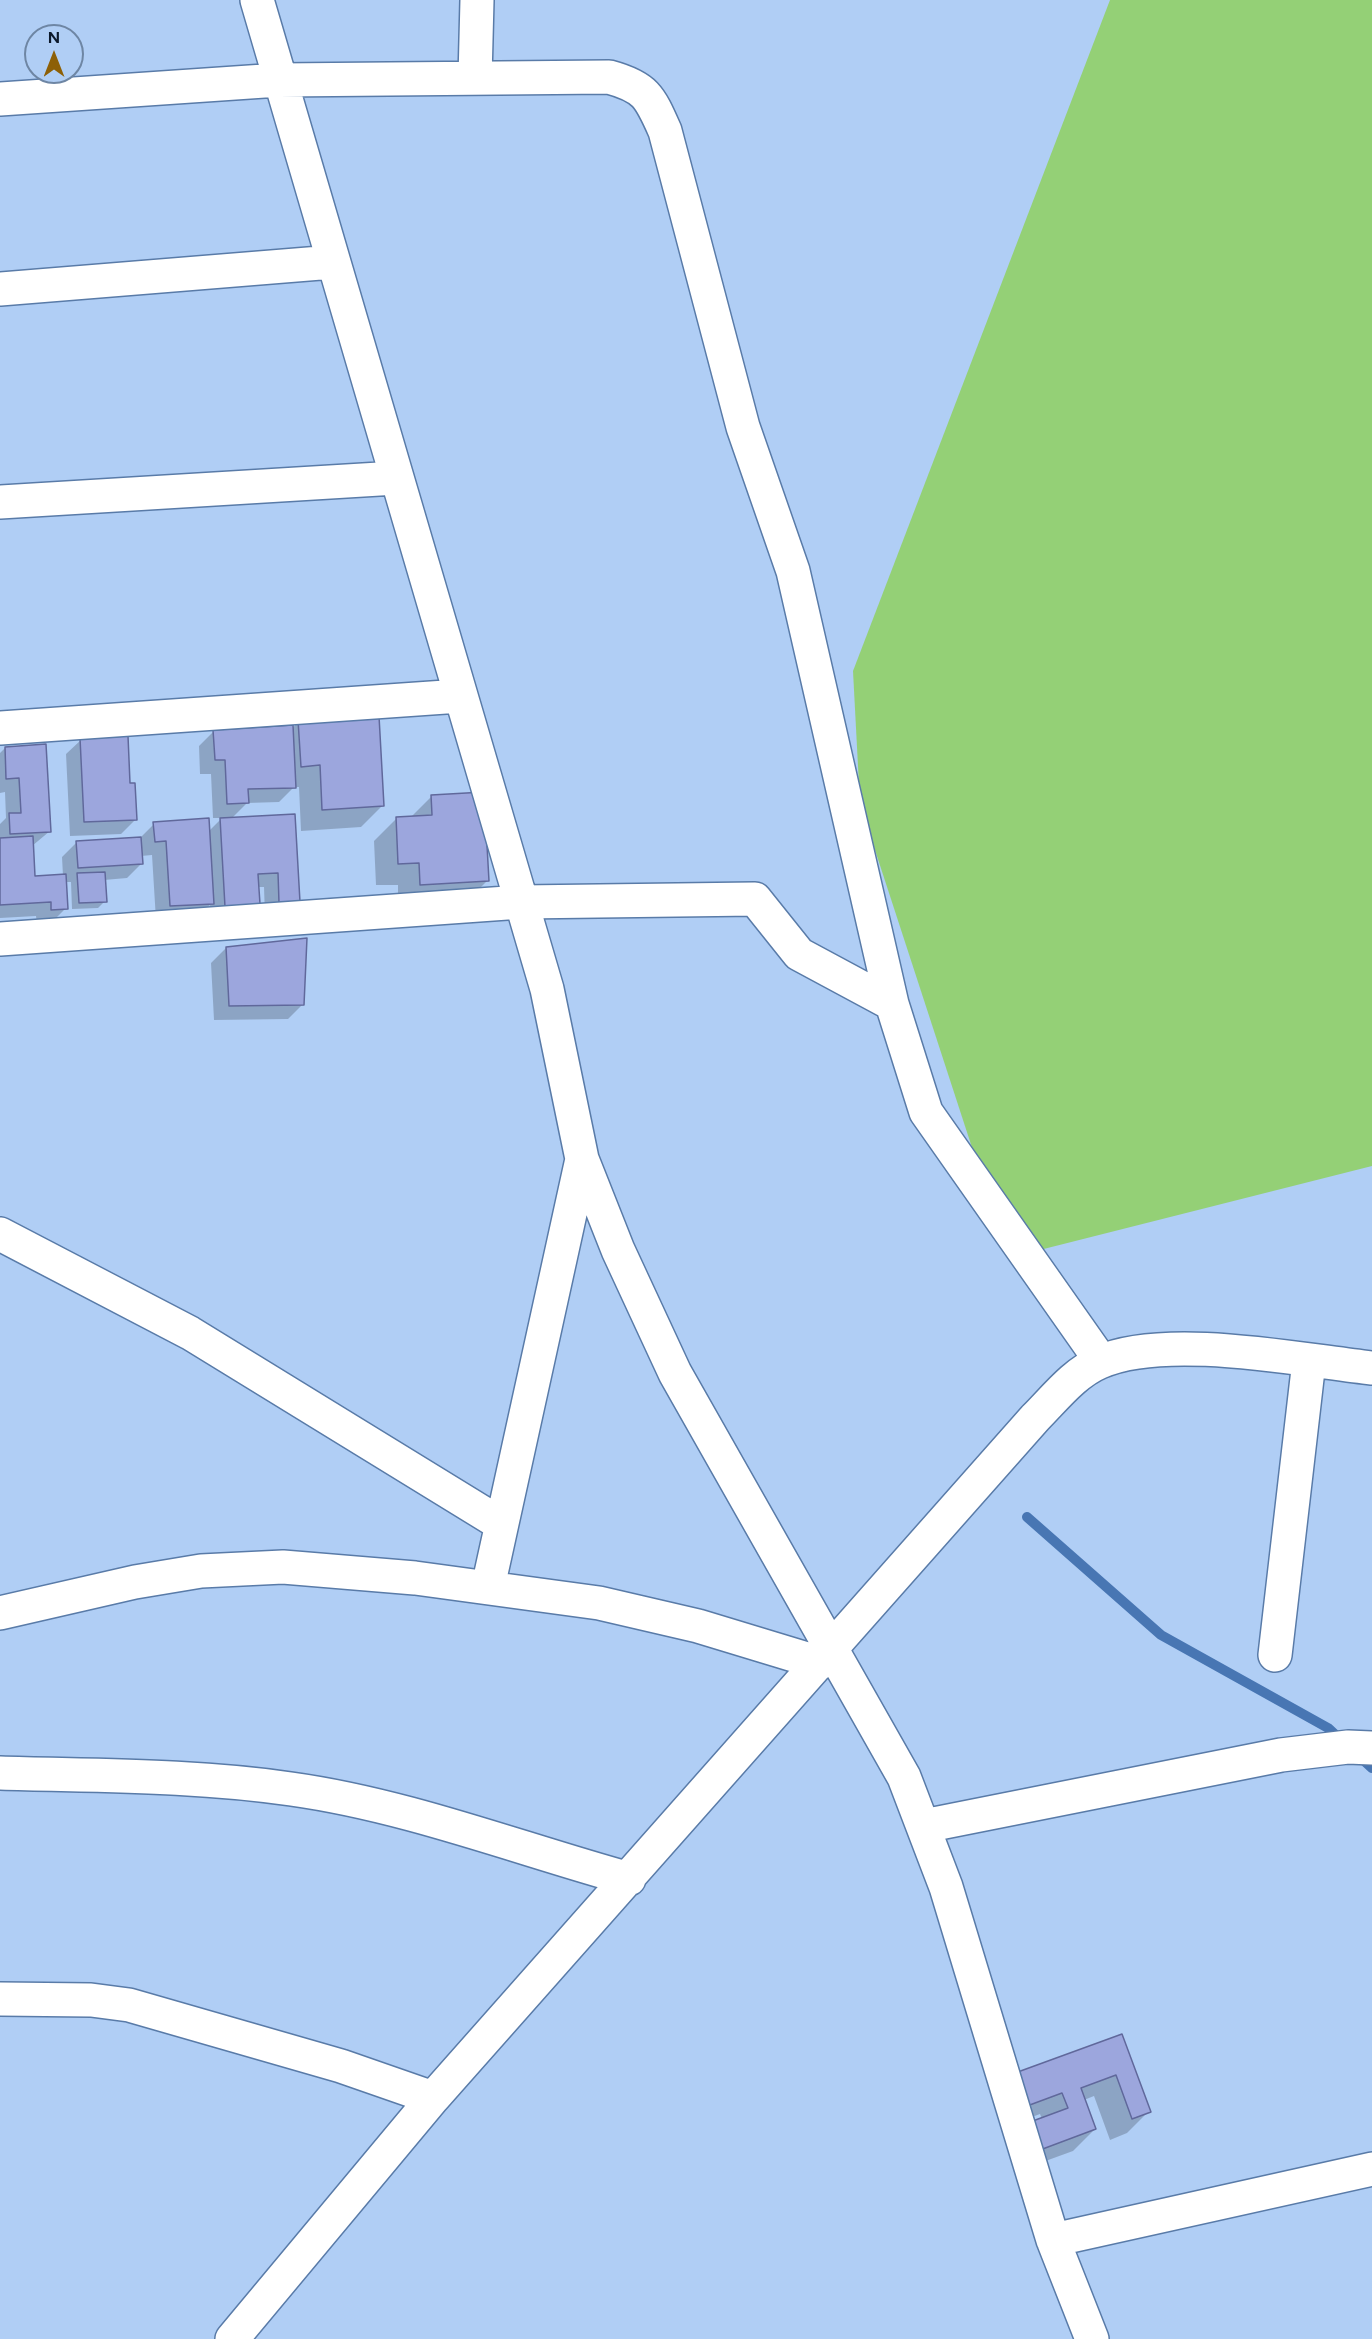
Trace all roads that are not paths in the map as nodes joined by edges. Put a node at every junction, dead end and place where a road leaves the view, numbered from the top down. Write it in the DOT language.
graph roads {
  1 [pos="257,0"];
  2 [pos="477,0"];
  3 [pos="475,78"];
  4 [pos="279,80"];
  5 [pos="0,99"];
  6 [pos="333,262"];
  7 [pos="0,289"];
  8 [pos="396,478"];
  9 [pos="0,502"];
  10 [pos="460,696"];
  11 [pos="0,728"];
  12 [pos="521,902"];
  13 [pos="0,939"];
  14 [pos="892,1004"];
  15 [pos="582,1159"];
  16 [pos="0,1234"];
  17 [pos="1101,1361"];
  18 [pos="1309,1361"];
  19 [pos="1372,1368"];
  20 [pos="501,1524"];
  21 [pos="488,1587"];
  22 [pos="0,1613"];
  23 [pos="1275,1655"];
  24 [pos="825,1657"];
  25 [pos="1372,1748"];
  26 [pos="0,1773"];
  27 [pos="924,1826"];
  28 [pos="628,1879"];
  29 [pos="0,1999"];
  30 [pos="433,2098"];
  31 [pos="1372,2169"];
  32 [pos="1053,2240"];
  33 [pos="232,2339"];
  34 [pos="1092,2339"];
  1 -- 4 [label="street"];
  2 -- 3 [label="street"];
  3 -- 4 [label="street"];
  3 -- 14 [label="street"];
  4 -- 5 [label="street"];
  4 -- 6 [label="street"];
  6 -- 7 [label="street"];
  6 -- 8 [label="street"];
  8 -- 9 [label="street"];
  8 -- 10 [label="street"];
  10 -- 11 [label="street"];
  10 -- 12 [label="street"];
  12 -- 13 [label="street"];
  12 -- 14 [label="street"];
  12 -- 15 [label="street"];
  14 -- 17 [label="street"];
  15 -- 20 [label="street"];
  15 -- 24 [label="street"];
  16 -- 20 [label="street"];
  17 -- 18 [label="street"];
  17 -- 24 [label="street"];
  18 -- 19 [label="street"];
  18 -- 23 [label="street"];
  20 -- 21 [label="street"];
  21 -- 22 [label="street"];
  21 -- 24 [label="street"];
  24 -- 27 [label="street"];
  24 -- 28 [label="street"];
  25 -- 27 [label="street"];
  26 -- 28 [label="street"];
  27 -- 32 [label="street"];
  28 -- 30 [label="street"];
  29 -- 30 [label="street"];
  30 -- 33 [label="street"];
  31 -- 32 [label="street"];
  32 -- 34 [label="street"];
}
